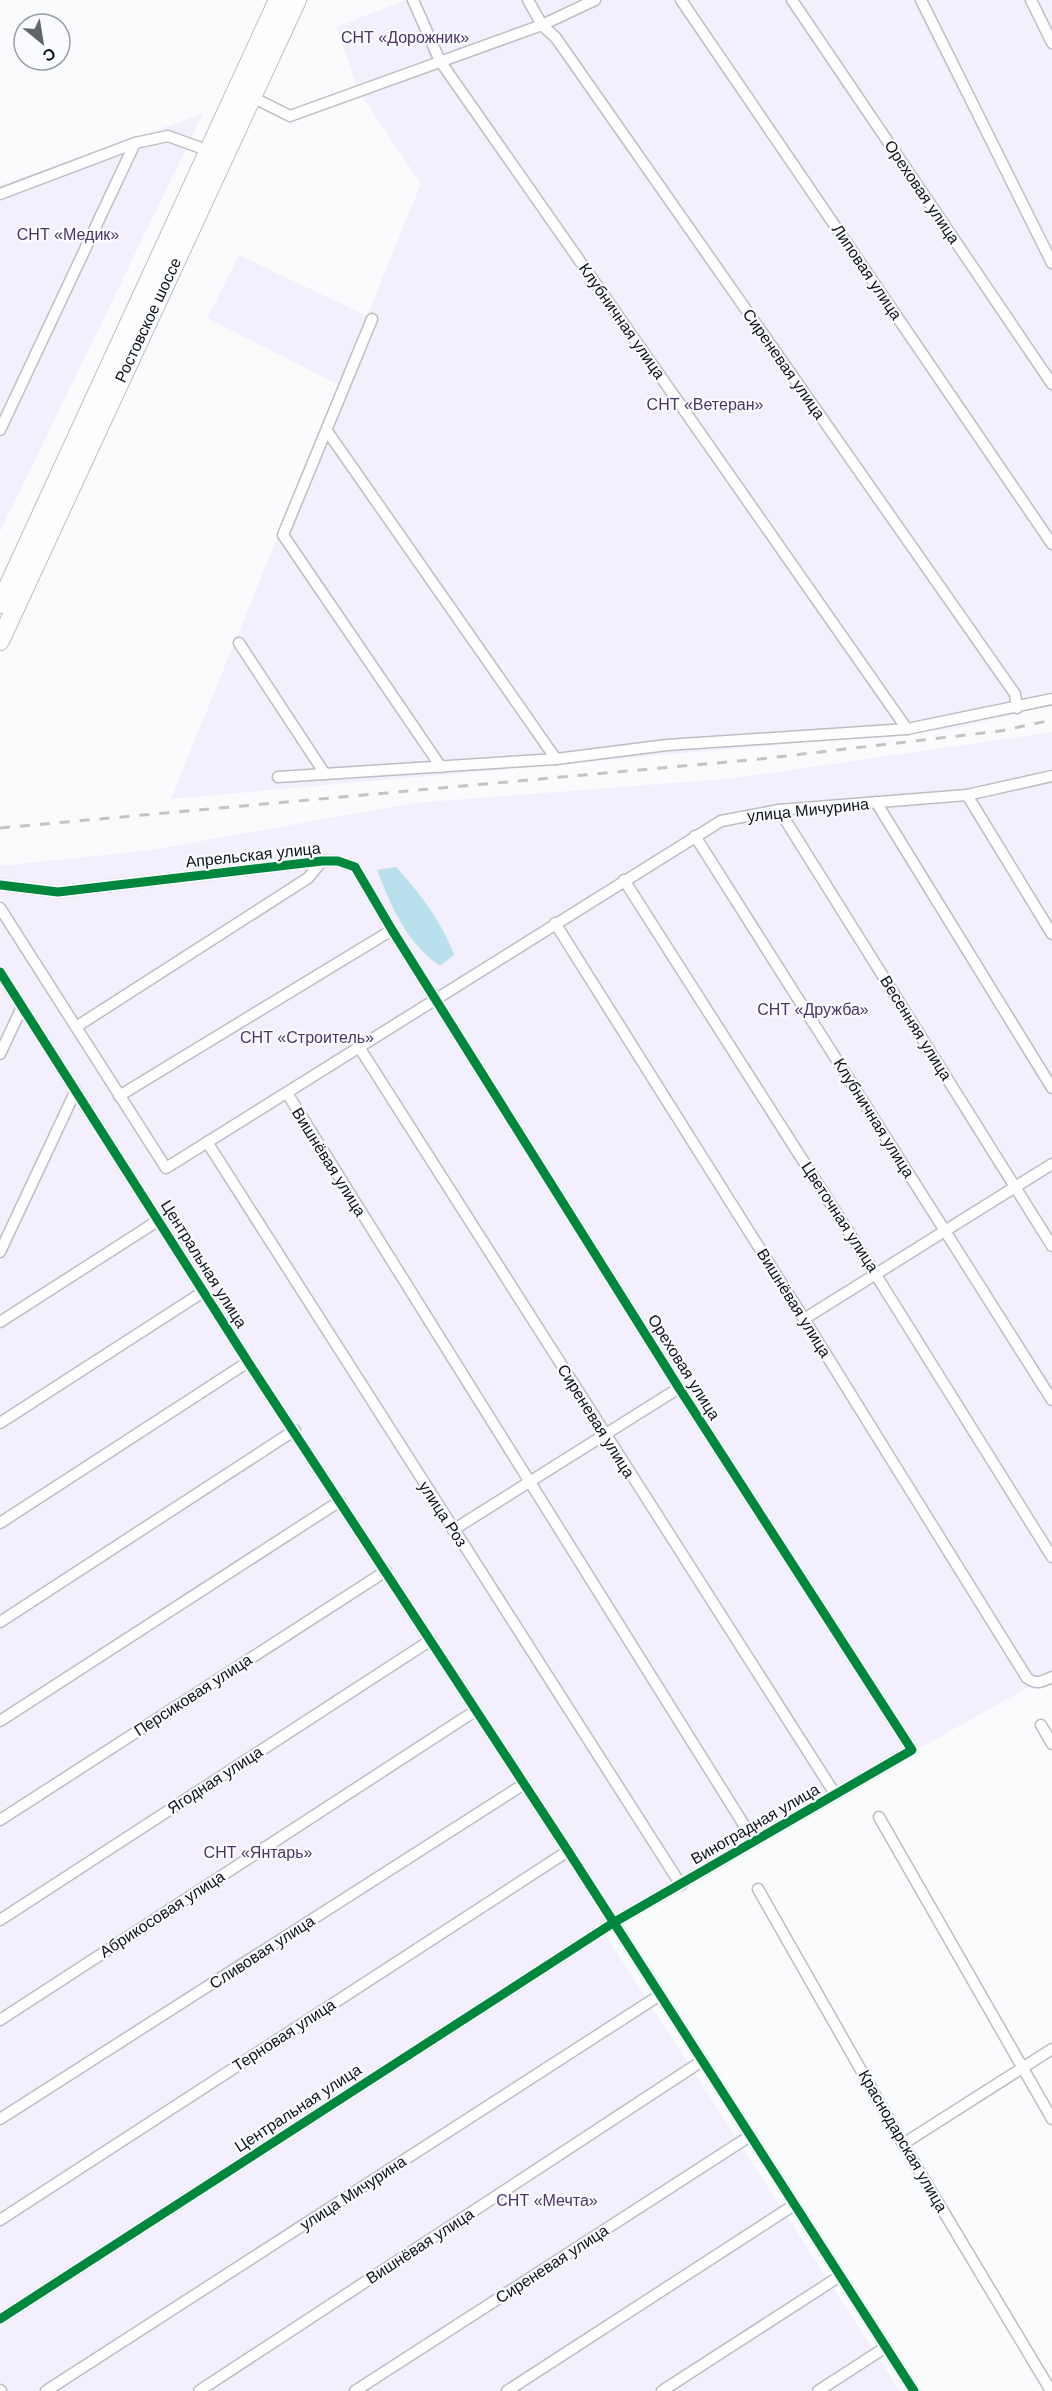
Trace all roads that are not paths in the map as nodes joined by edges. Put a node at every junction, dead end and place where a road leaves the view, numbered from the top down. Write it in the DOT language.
graph roads {
  1 [pos="278,0"];
  2 [pos="297,0"];
  3 [pos="413,0"];
  4 [pos="528,0"];
  5 [pos="595,0"];
  6 [pos="681,0"];
  7 [pos="792,0"];
  8 [pos="921,0"];
  9 [pos="1031,0"];
  10 [pos="542,25"];
  11 [pos="1052,43"];
  12 [pos="440,61"];
  13 [pos="245,94"];
  14 [pos="135,143"];
  15 [pos="217,153"];
  16 [pos="0,194"];
  17 [pos="1052,263"];
  18 [pos="372,319"];
  19 [pos="1052,384"];
  20 [pos="0,430"];
  21 [pos="327,431"];
  22 [pos="1052,544"];
  23 [pos="0,604"];
  24 [pos="0,641"];
  25 [pos="239,642"];
  26 [pos="1052,699"];
  27 [pos="1017,708"];
  28 [pos="908,729"];
  29 [pos="556,759"];
  30 [pos="441,766"];
  31 [pos="325,774"];
  32 [pos="278,777"];
  33 [pos="1052,777"];
  34 [pos="967,795"];
  35 [pos="876,802"];
  36 [pos="779,810"];
  37 [pos="695,836"];
  38 [pos="322,861"];
  39 [pos="624,880"];
  40 [pos="0,885"];
  41 [pos="0,908"];
  42 [pos="555,923"];
  43 [pos="392,930"];
  44 [pos="1052,934"];
  45 [pos="0,972"];
  46 [pos="435,998"];
  47 [pos="22,1006"];
  48 [pos="76,1027"];
  49 [pos="359,1047"];
  50 [pos="0,1054"];
  51 [pos="1052,1088"];
  52 [pos="76,1090"];
  53 [pos="287,1093"];
  54 [pos="119,1096"];
  55 [pos="207,1142"];
  56 [pos="1052,1164"];
  57 [pos="1016,1188"];
  58 [pos="159,1220"];
  59 [pos="946,1232"];
  60 [pos="1052,1246"];
  61 [pos="0,1252"];
  62 [pos="876,1275"];
  63 [pos="203,1292"];
  64 [pos="804,1319"];
  65 [pos="0,1322"];
  66 [pos="248,1362"];
  67 [pos="679,1388"];
  68 [pos="1052,1400"];
  69 [pos="0,1423"];
  70 [pos="295,1430"];
  71 [pos="605,1436"];
  72 [pos="528,1483"];
  73 [pos="340,1501"];
  74 [pos="0,1523"];
  75 [pos="453,1530"];
  76 [pos="1052,1557"];
  77 [pos="386,1571"];
  78 [pos="0,1622"];
  79 [pos="431,1640"];
  80 [pos="1052,1677"];
  81 [pos="476,1712"];
  82 [pos="0,1721"];
  83 [pos="1041,1725"];
  84 [pos="1052,1744"];
  85 [pos="912,1750"];
  86 [pos="524,1784"];
  87 [pos="835,1794"];
  88 [pos="879,1817"];
  89 [pos="0,1820"];
  90 [pos="754,1841"];
  91 [pos="568,1851"];
  92 [pos="681,1885"];
  93 [pos="758,1889"];
  94 [pos="0,1920"];
  95 [pos="613,1923"];
  96 [pos="660,1995"];
  97 [pos="0,2019"];
  98 [pos="1052,2049"];
  99 [pos="702,2061"];
  100 [pos="1022,2066"];
  101 [pos="0,2119"];
  102 [pos="1052,2119"];
  103 [pos="750,2136"];
  104 [pos="903,2144"];
  105 [pos="794,2205"];
  106 [pos="0,2220"];
  107 [pos="840,2276"];
  108 [pos="0,2319"];
  109 [pos="886,2347"];
  110 [pos="46,2391"];
  111 [pos="199,2391"];
  112 [pos="355,2391"];
  113 [pos="507,2391"];
  114 [pos="662,2391"];
  115 [pos="818,2391"];
  116 [pos="914,2391"];
  117 [pos="1051,2391"];
  1 -- 13 [label="highway, Ростовское шоссе"];
  2 -- 13 [label="highway, Ростовское шоссе"];
  3 -- 12 [label="street, Клубничная улица"];
  4 -- 10 [label="street, Сиреневая улица"];
  5 -- 10 [label="street"];
  6 -- 22 [label="street, Липовая улица"];
  7 -- 19 [label="street, Ореховая улица"];
  8 -- 17 [label="street"];
  9 -- 11 [label="street"];
  10 -- 12 [label="street"];
  10 -- 27 [label="street, Сиреневая улица"];
  12 -- 13 [label="street"];
  12 -- 28 [label="street, Клубничная улица"];
  13 -- 15 [label="highway, Ростовское шоссе"];
  14 -- 15 [label="street"];
  14 -- 16 [label="street"];
  14 -- 20 [label="street"];
  15 -- 23 [label="highway, Ростовское шоссе"];
  15 -- 24 [label="highway, Ростовское шоссе"];
  18 -- 21 [label="street"];
  21 -- 29 [label="street"];
  21 -- 30 [label="street"];
  25 -- 31 [label="street"];
  26 -- 27 [label="street"];
  27 -- 28 [label="street"];
  28 -- 29 [label="street"];
  29 -- 30 [label="street"];
  30 -- 31 [label="street"];
  31 -- 32 [label="street"];
  33 -- 34 [label="street, улица Мичурина"];
  34 -- 35 [label="street, улица Мичурина"];
  34 -- 44 [label="street"];
  35 -- 36 [label="street, улица Мичурина"];
  35 -- 51 [label="street"];
  36 -- 37 [label="street, улица Мичурина"];
  36 -- 57 [label="street, Весенняя улица"];
  37 -- 39 [label="street, улица Мичурина"];
  37 -- 59 [label="street, Клубничная улица"];
  38 -- 40 [label="street, Апрельская улица"];
  38 -- 43 [label="street, Апрельская улица"];
  38 -- 48 [label="street"];
  39 -- 42 [label="street, улица Мичурина"];
  39 -- 62 [label="street, Цветочная улица"];
  41 -- 48 [label="street"];
  42 -- 46 [label="street, улица Мичурина"];
  42 -- 64 [label="street, Вишнёвая улица"];
  43 -- 46 [label="street, Апрельская улица"];
  43 -- 54 [label="street"];
  45 -- 47 [label="street, Центральная улица"];
  46 -- 49 [label="street, улица Мичурина"];
  46 -- 67 [label="street, Ореховая улица"];
  47 -- 50 [label="street"];
  47 -- 52 [label="street, Центральная улица"];
  48 -- 54 [label="street"];
  49 -- 53 [label="street, улица Мичурина"];
  49 -- 71 [label="street, Сиреневая улица"];
  52 -- 58 [label="street, Центральная улица"];
  52 -- 61 [label="street"];
  53 -- 55 [label="street, улица Мичурина"];
  53 -- 72 [label="street, Вишнёвая улица"];
  54 -- 55 [label="street, улица Мичурина"];
  55 -- 75 [label="street, улица Роз"];
  56 -- 57 [label="street"];
  57 -- 59 [label="street"];
  57 -- 60 [label="street, Весенняя улица"];
  58 -- 63 [label="street, Центральная улица"];
  58 -- 65 [label="street"];
  59 -- 62 [label="street"];
  59 -- 68 [label="street, Клубничная улица"];
  62 -- 64 [label="street"];
  62 -- 76 [label="street, Цветочная улица"];
  63 -- 66 [label="street, Центральная улица"];
  63 -- 69 [label="street"];
  64 -- 80 [label="street, Вишнёвая улица"];
  66 -- 70 [label="street, Центральная улица"];
  66 -- 74 [label="street"];
  67 -- 71 [label="street"];
  67 -- 85 [label="street, Ореховая улица"];
  70 -- 73 [label="street, Центральная улица"];
  70 -- 78 [label="street"];
  71 -- 72 [label="street"];
  71 -- 87 [label="street, Сиреневая улица"];
  72 -- 75 [label="street"];
  72 -- 90 [label="street, Вишнёвая улица"];
  73 -- 77 [label="street, Центральная улица"];
  73 -- 82 [label="street"];
  75 -- 92 [label="street, улица Роз"];
  77 -- 79 [label="street, Центральная улица"];
  77 -- 89 [label="street, Персиковая улица"];
  79 -- 81 [label="street, Центральная улица"];
  79 -- 94 [label="street, Ягодная улица"];
  81 -- 86 [label="street, Центральная улица"];
  81 -- 97 [label="street, Абрикосовая улица"];
  83 -- 84 [label="street"];
  85 -- 87 [label="street, Виноградная улица"];
  86 -- 91 [label="street, Центральная улица"];
  86 -- 101 [label="street, Сливовая улица"];
  87 -- 90 [label="street, Виноградная улица"];
  88 -- 100 [label="street"];
  90 -- 92 [label="street, Виноградная улица"];
  91 -- 95 [label="street, Центральная улица"];
  91 -- 106 [label="street, Терновая улица"];
  92 -- 95 [label="street, Виноградная улица"];
  93 -- 104 [label="street, Краснодарская улица"];
  95 -- 96 [label="street, Центральная улица"];
  95 -- 108 [label="street, Центральная улица"];
  96 -- 99 [label="street, Центральная улица"];
  96 -- 110 [label="street, улица Мичурина"];
  98 -- 100 [label="street"];
  99 -- 103 [label="street, Центральная улица"];
  99 -- 111 [label="street, Вишнёвая улица"];
  100 -- 102 [label="street"];
  100 -- 104 [label="street"];
  103 -- 105 [label="street, Центральная улица"];
  103 -- 112 [label="street, Сиреневая улица"];
  104 -- 117 [label="street, Краснодарская улица"];
  105 -- 107 [label="street, Центральная улица"];
  105 -- 113 [label="street"];
  107 -- 109 [label="street, Центральная улица"];
  107 -- 114 [label="street"];
  109 -- 115 [label="street"];
  109 -- 116 [label="street, Центральная улица"];
}
